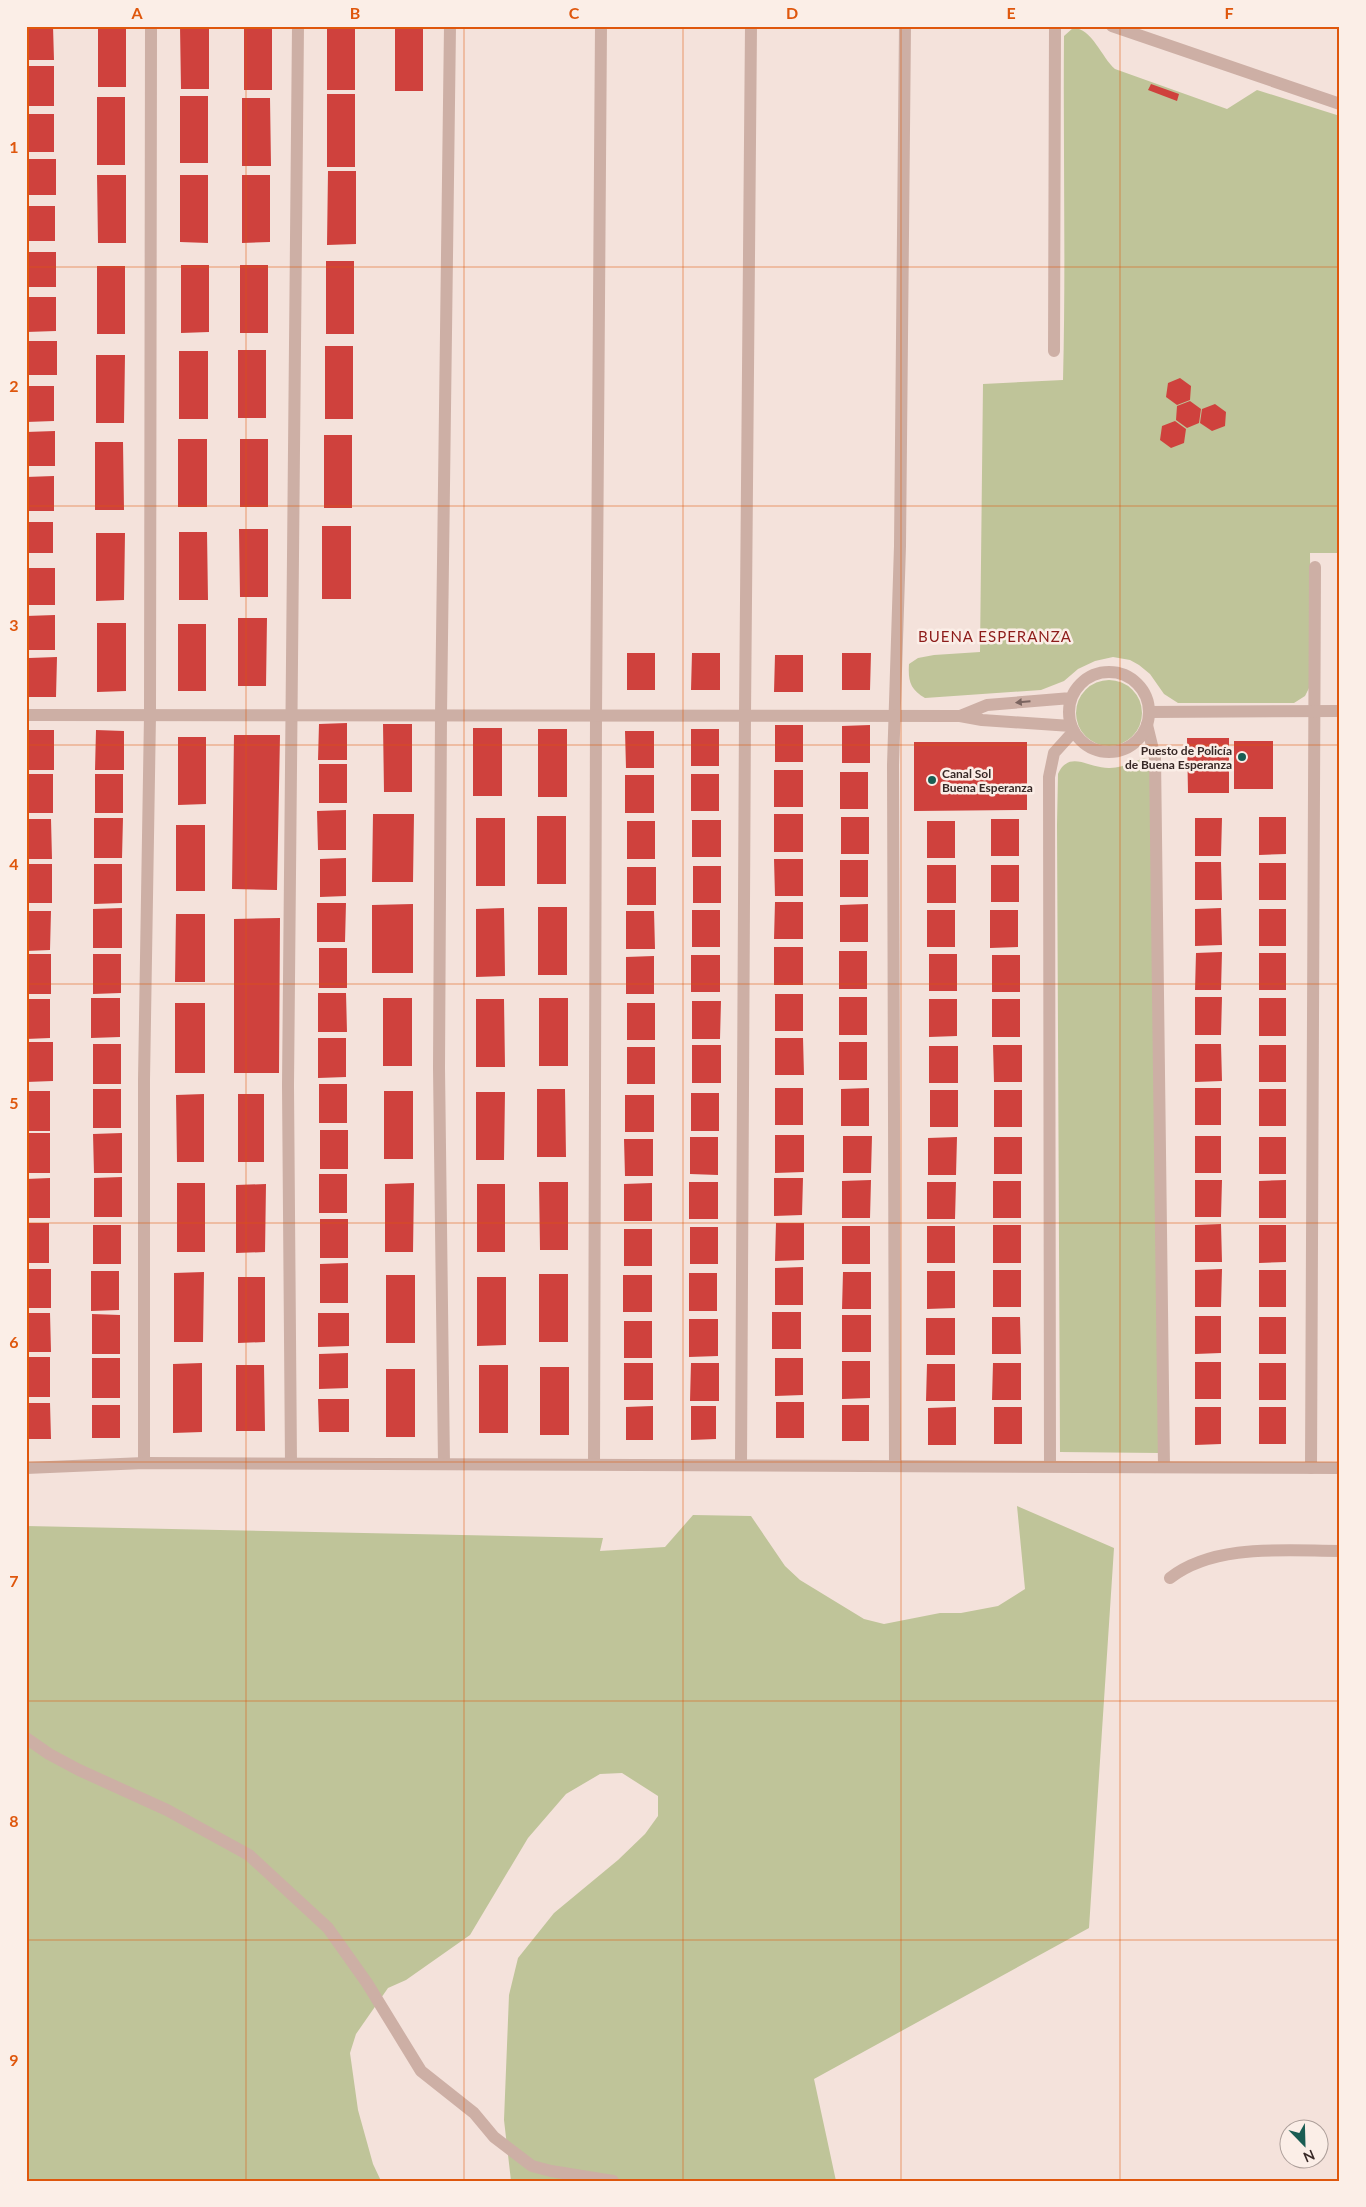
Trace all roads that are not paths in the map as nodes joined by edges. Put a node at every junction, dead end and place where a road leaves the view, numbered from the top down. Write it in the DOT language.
graph roads {
  1 [pos="151,26"];
  2 [pos="298,26"];
  3 [pos="450,26"];
  4 [pos="600,26"];
  5 [pos="751,26"];
  6 [pos="905,26"];
  7 [pos="1055,26"];
  8 [pos="1112,26"];
  9 [pos="1340,104"];
  10 [pos="1054,351"];
  11 [pos="1315,567"];
  12 [pos="1071,698"];
  13 [pos="1315,711"];
  14 [pos="1340,711"];
  15 [pos="1149,712"];
  16 [pos="26,715"];
  17 [pos="150,715"];
  18 [pos="292,715"];
  19 [pos="441,715"];
  20 [pos="895,715"];
  21 [pos="596,716"];
  22 [pos="745,716"];
  23 [pos="960,716"];
  24 [pos="1147,725"];
  25 [pos="1072,729"];
  26 [pos="144,1463"];
  27 [pos="292,1463"];
  28 [pos="444,1464"];
  29 [pos="594,1464"];
  30 [pos="741,1465"];
  31 [pos="895,1466"];
  32 [pos="1050,1466"];
  33 [pos="1164,1467"];
  34 [pos="26,1468"];
  35 [pos="1312,1468"];
  36 [pos="1340,1468"];
  37 [pos="1340,1551"];
  38 [pos="1170,1578"];
  39 [pos="26,1738"];
  40 [pos="613,2181"];
  1 -- 17 [label="street"];
  2 -- 18 [label="street"];
  3 -- 19 [label="street"];
  4 -- 21 [label="street"];
  5 -- 22 [label="street"];
  6 -- 20 [label="street"];
  7 -- 10 [label="street"];
  8 -- 9 [label="street"];
  11 -- 13 [label="street"];
  12 -- 15 [label="street"];
  12 -- 23 [label="street, one-way"];
  12 -- 25 [label="street"];
  13 -- 14 [label="street"];
  13 -- 15 [label="street"];
  13 -- 35 [label="street"];
  15 -- 24 [label="street"];
  16 -- 17 [label="street"];
  17 -- 18 [label="street"];
  17 -- 26 [label="street"];
  18 -- 19 [label="street"];
  18 -- 27 [label="street"];
  19 -- 21 [label="street"];
  19 -- 28 [label="street"];
  20 -- 22 [label="street"];
  20 -- 23 [label="street"];
  20 -- 31 [label="street"];
  21 -- 22 [label="street"];
  21 -- 29 [label="street"];
  22 -- 30 [label="street"];
  23 -- 25 [label="street"];
  24 -- 25 [label="street"];
  24 -- 33 [label="street"];
  25 -- 32 [label="street"];
  26 -- 27 [label="street"];
  26 -- 34 [label="street"];
  27 -- 28 [label="street"];
  28 -- 29 [label="street"];
  29 -- 30 [label="street"];
  30 -- 31 [label="street"];
  31 -- 32 [label="street"];
  32 -- 33 [label="street"];
  33 -- 35 [label="street"];
  35 -- 36 [label="street"];
  37 -- 38 [label="street"];
  39 -- 40 [label="street"];
}
